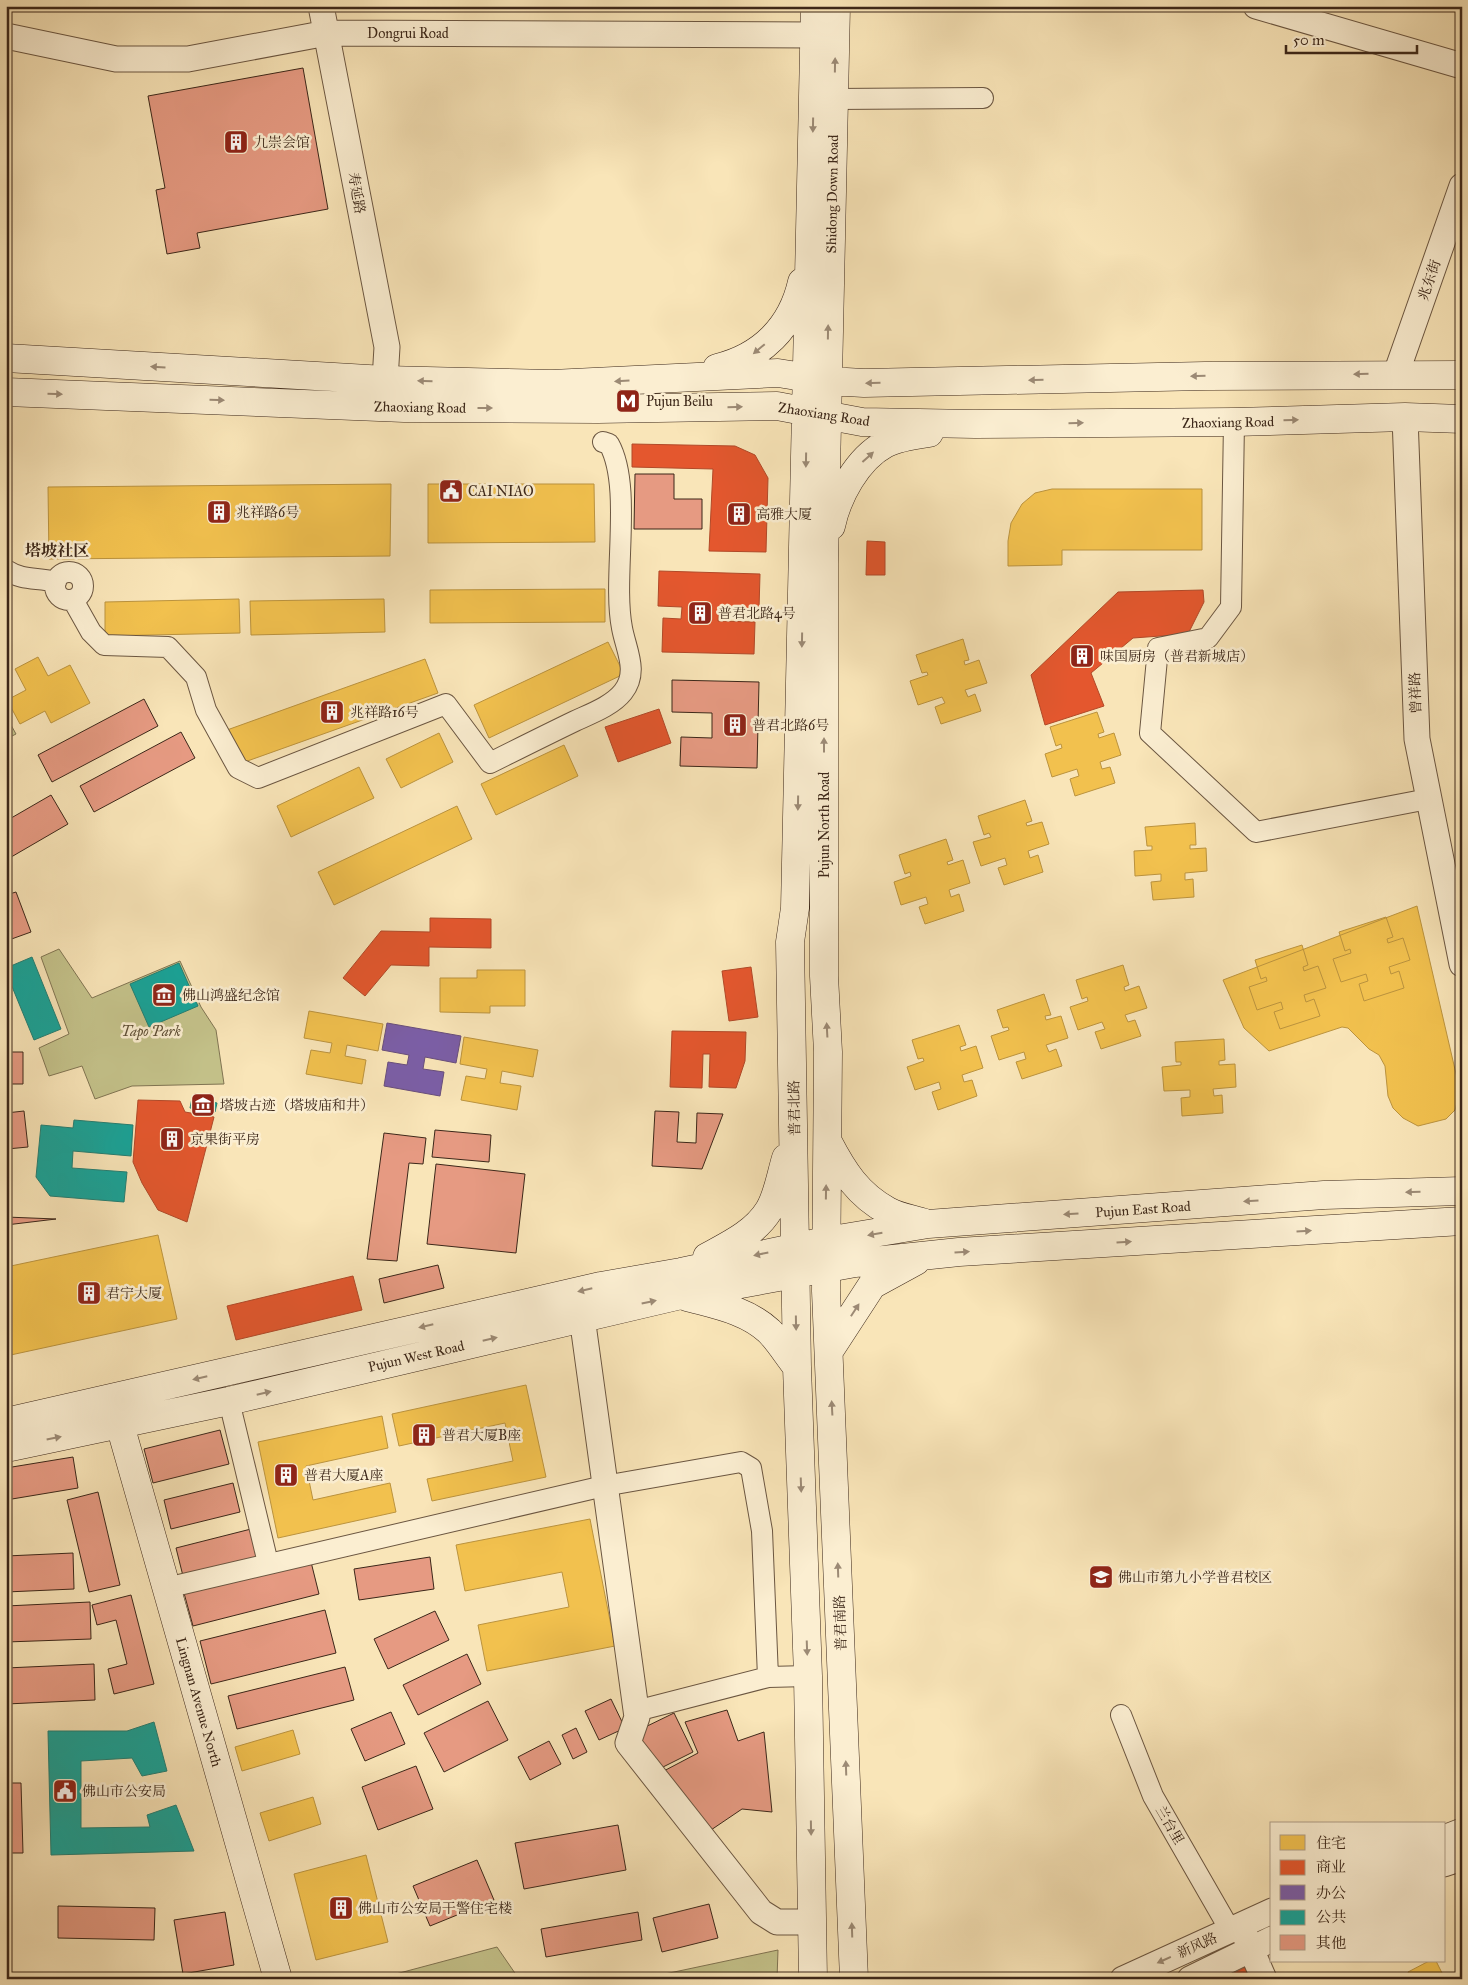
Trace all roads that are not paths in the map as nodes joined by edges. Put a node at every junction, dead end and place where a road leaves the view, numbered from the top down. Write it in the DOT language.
graph roads {
  1 [pos="321,6"];
  2 [pos="815,6"];
  3 [pos="836,6"];
  4 [pos="1256,6"];
  5 [pos="327,33"];
  6 [pos="814,35"];
  7 [pos="6,36"];
  8 [pos="1462,66"];
  9 [pos="983,98"];
  10 [pos="834,99"];
  11 [pos="1462,186"];
  12 [pos="810,246"];
  13 [pos="6,358"];
  14 [pos="1396,374"];
  15 [pos="1462,375"];
  16 [pos="671,378"];
  17 [pos="818,379"];
  18 [pos="385,380"];
  19 [pos="6,392"];
  20 [pos="816,414"];
  21 [pos="1405,417"];
  22 [pos="1462,418"];
  23 [pos="1234,422"];
  24 [pos="975,424"];
  25 [pos="603,442"];
  26 [pos="824,564"];
  27 [pos="6,570"];
  28 [pos="1428,799"];
  29 [pos="1462,964"];
  30 [pos="794,1132"];
  31 [pos="827,1141"];
  32 [pos="1462,1191"];
  33 [pos="1462,1221"];
  34 [pos="928,1224"];
  35 [pos="826,1241"];
  36 [pos="795,1247"];
  37 [pos="928,1255"];
  38 [pos="827,1268"];
  39 [pos="796,1274"];
  40 [pos="681,1284"];
  41 [pos="582,1317"];
  42 [pos="829,1351"];
  43 [pos="797,1367"];
  44 [pos="229,1401"];
  45 [pos="6,1422"];
  46 [pos="120,1425"];
  47 [pos="6,1448"];
  48 [pos="604,1486"];
  49 [pos="268,1563"];
  50 [pos="166,1588"];
  51 [pos="808,1676"];
  52 [pos="768,1677"];
  53 [pos="636,1711"];
  54 [pos="1120,1715"];
  55 [pos="1462,1831"];
  56 [pos="1446,1837"];
  57 [pos="1462,1858"];
  58 [pos="1446,1863"];
  59 [pos="1270,1912"];
  60 [pos="812,1922"];
  61 [pos="1236,1928"];
  62 [pos="1262,1944"];
  63 [pos="278,1979"];
  64 [pos="813,1979"];
  65 [pos="854,1979"];
  66 [pos="1123,1979"];
  67 [pos="1190,1979"];
  68 [pos="1264,1979"];
  1 -- 5 [label="street, 寿延路"];
  2 -- 6 [label="main road, Shidong Down Road"];
  10 -- 3 [label="main road, Shidong Down Road, one-way"];
  4 -- 8 [label="street"];
  5 -- 6 [label="street, Dongrui Road"];
  5 -- 7 [label="street, Dongrui Road"];
  5 -- 18 [label="street, 寿延路"];
  6 -- 12 [label="main road, Shidong Down Road, one-way"];
  9 -- 10 [label="street"];
  17 -- 10 [label="main road, Shidong Down Road, one-way"];
  11 -- 14 [label="street, 兆东街"];
  12 -- 16 [label="main road, one-way"];
  12 -- 17 [label="main road, Shidong Down Road"];
  18 -- 13 [label="main road, Zhaoxiang Road, one-way"];
  14 -- 15 [label="main road, Zhaoxiang Road"];
  14 -- 17 [label="main road, Zhaoxiang Road, one-way"];
  16 -- 17 [label="main road, Zhaoxiang Road"];
  16 -- 18 [label="main road, Zhaoxiang Road, one-way"];
  17 -- 20 [label="main road, Pujun North Road"];
  19 -- 20 [label="main road, Zhaoxiang Road, one-way"];
  20 -- 24 [label="main road, Zhaoxiang Road"];
  20 -- 26 [label="main road, Pujun North Road"];
  20 -- 30 [label="main road, Pujun North Road, one-way"];
  21 -- 22 [label="main road, Zhaoxiang Road"];
  23 -- 21 [label="main road, Zhaoxiang Road, one-way"];
  21 -- 28 [label="street, 曾祥路"];
  24 -- 23 [label="main road, Zhaoxiang Road, one-way"];
  23 -- 28 [label="street"];
  26 -- 24 [label="main road, one-way"];
  25 -- 27 [label="street"];
  31 -- 26 [label="main road, Pujun North Road, one-way"];
  28 -- 29 [label="street, 曾祥路"];
  30 -- 36 [label="main road, 普君北路"];
  30 -- 40 [label="main road"];
  31 -- 34 [label="main road"];
  35 -- 31 [label="main road, Pujun North Road, one-way"];
  32 -- 34 [label="main road, Pujun East Road, one-way"];
  37 -- 33 [label="main road, one-way"];
  34 -- 35 [label="main road, Pujun East Road, one-way"];
  35 -- 36 [label="main road, Pujun West Road"];
  35 -- 38 [label="main road, Pujun North Road"];
  36 -- 39 [label="main road, 普君北路"];
  36 -- 40 [label="main road, Pujun West Road, one-way"];
  37 -- 38 [label="main road"];
  42 -- 37 [label="main road, one-way"];
  38 -- 39 [label="main road, Pujun West Road"];
  38 -- 42 [label="main road, 普君南路"];
  39 -- 40 [label="main road, Pujun West Road"];
  39 -- 43 [label="main road, one-way"];
  41 -- 40 [label="main road, Pujun West Road, one-way"];
  40 -- 43 [label="main road"];
  40 -- 45 [label="main road, Pujun West Road, one-way"];
  44 -- 41 [label="main road, Pujun West Road, one-way"];
  41 -- 48 [label="street"];
  65 -- 42 [label="main road, 普君南路, one-way"];
  43 -- 51 [label="main road, one-way"];
  44 -- 46 [label="main road, Pujun West Road"];
  44 -- 49 [label="street"];
  47 -- 46 [label="main road, Pujun West Road, one-way"];
  46 -- 50 [label="main road, Lingnan Avenue North"];
  48 -- 49 [label="street"];
  48 -- 52 [label="street"];
  48 -- 53 [label="street"];
  49 -- 50 [label="street"];
  50 -- 63 [label="main road, Lingnan Avenue North"];
  51 -- 52 [label="street"];
  51 -- 60 [label="main road, one-way"];
  52 -- 53 [label="street"];
  53 -- 60 [label="street"];
  54 -- 61 [label="street, 兰台里"];
  55 -- 56 [label="street"];
  57 -- 58 [label="street"];
  59 -- 61 [label="street, 新风路"];
  60 -- 64 [label="main road"];
  61 -- 62 [label="street"];
  61 -- 66 [label="street, 新风路, one-way"];
  62 -- 67 [label="street, 新风路"];
  62 -- 68 [label="street"];
}
